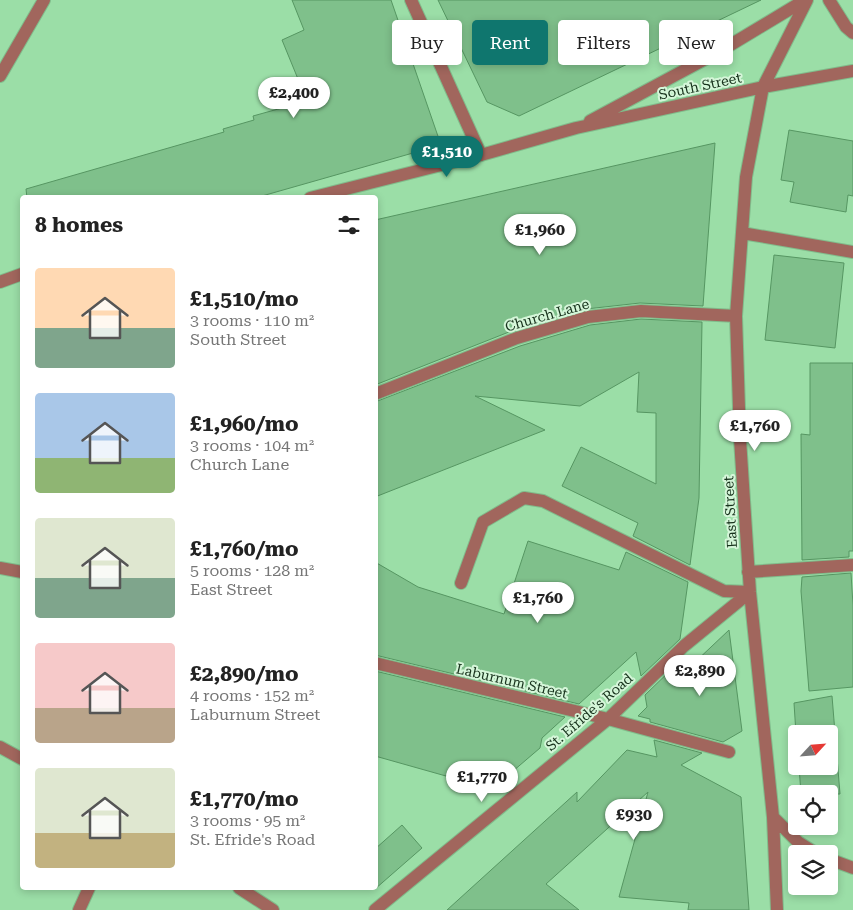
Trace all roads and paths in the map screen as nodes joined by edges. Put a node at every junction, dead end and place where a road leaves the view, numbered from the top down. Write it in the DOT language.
graph roads {
  1 [pos="44,0"];
  2 [pos="411,0"];
  3 [pos="806,0"];
  4 [pos="828,0"];
  5 [pos="853,33"];
  6 [pos="853,71"];
  7 [pos="0,76"];
  8 [pos="763,87"];
  9 [pos="576,128"];
  10 [pos="481,155"];
  11 [pos="322,195"];
  12 [pos="742,234"];
  13 [pos="853,252"];
  14 [pos="20,275"];
  15 [pos="0,282"];
  16 [pos="736,316"];
  17 [pos="378,393"];
  18 [pos="853,565"];
  19 [pos="0,568"];
  20 [pos="20,572"];
  21 [pos="748,572"];
  22 [pos="461,583"];
  23 [pos="750,592"];
  24 [pos="378,664"];
  25 [pos="608,719"];
  26 [pos="0,747"];
  27 [pos="728,752"];
  28 [pos="20,758"];
  29 [pos="773,817"];
  30 [pos="803,845"];
  31 [pos="838,862"];
  32 [pos="853,868"];
  33 [pos="88,890"];
  34 [pos="242,890"];
  35 [pos="79,910"];
  36 [pos="273,910"];
  37 [pos="375,910"];
  38 [pos="776,910"];
  1 -- 7 [label="street"];
  2 -- 10 [label="street"];
  3 -- 8 [label="street, South Street"];
  3 -- 9 [label="street, South Street"];
  4 -- 5 [label="street"];
  6 -- 8 [label="street"];
  8 -- 9 [label="street, South Street"];
  8 -- 12 [label="street, East Street"];
  9 -- 10 [label="street, South Street"];
  10 -- 11 [label="street, South Street"];
  12 -- 13 [label="street"];
  12 -- 16 [label="street, East Street"];
  14 -- 15 [label="street"];
  16 -- 17 [label="street, Church Lane"];
  16 -- 21 [label="street, East Street"];
  18 -- 21 [label="street"];
  19 -- 20 [label="street"];
  21 -- 23 [label="street, East Street"];
  22 -- 23 [label="street"];
  23 -- 25 [label="street, St. Efride's Road"];
  23 -- 29 [label="street, East Street"];
  24 -- 25 [label="street, Laburnum Street"];
  25 -- 27 [label="street, Laburnum Street"];
  25 -- 37 [label="street, St. Efride's Road"];
  26 -- 28 [label="street"];
  29 -- 30 [label="street"];
  29 -- 38 [label="street, East Street"];
  31 -- 32 [label="street"];
  33 -- 35 [label="street"];
  34 -- 36 [label="street"];
}
